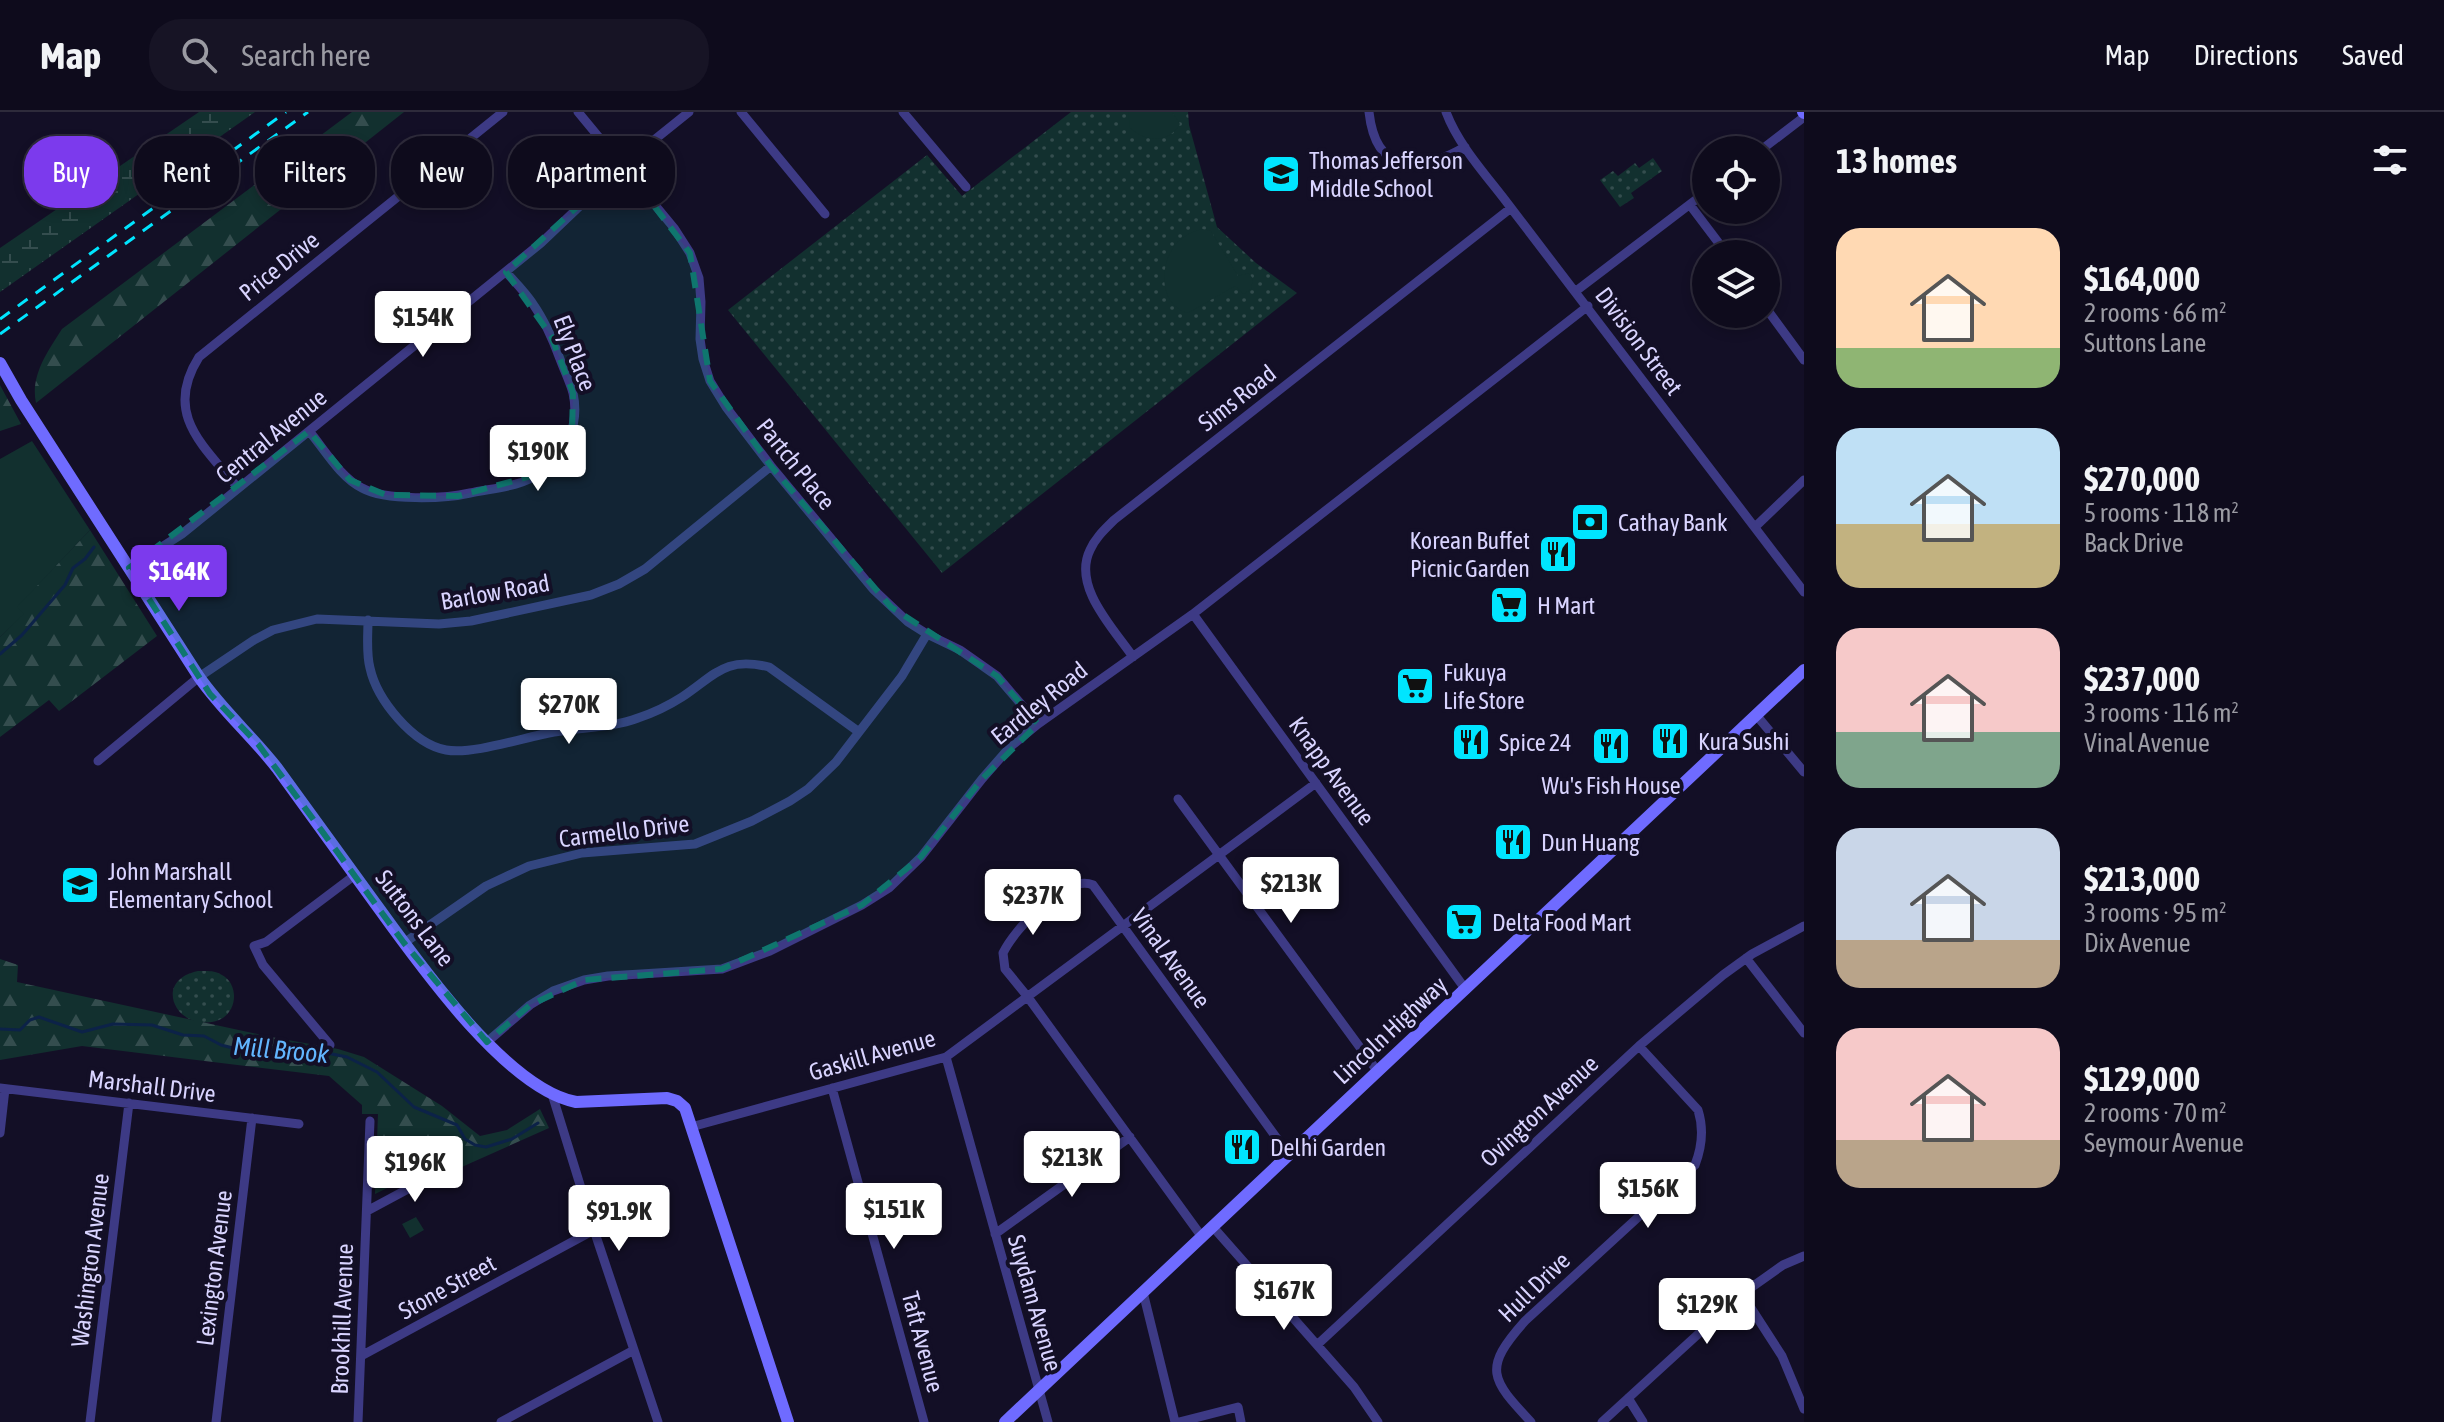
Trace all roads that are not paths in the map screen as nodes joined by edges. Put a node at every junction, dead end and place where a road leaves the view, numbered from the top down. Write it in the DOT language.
graph roads {
  1 [pos="503,112"];
  2 [pos="578,112"];
  3 [pos="689,112"];
  4 [pos="741,112"];
  5 [pos="903,112"];
  6 [pos="1369,112"];
  7 [pos="1446,112"];
  8 [pos="1804,114"];
  9 [pos="598,136"];
  10 [pos="659,136"];
  11 [pos="1778,136"];
  12 [pos="1465,147"];
  13 [pos="966,187"];
  14 [pos="1690,205"];
  15 [pos="578,208"];
  16 [pos="658,208"];
  17 [pos="1511,208"];
  18 [pos="825,214"];
  19 [pos="1716,240"];
  20 [pos="506,272"];
  21 [pos="1576,291"];
  22 [pos="1588,306"];
  23 [pos="1780,327"];
  24 [pos="1804,360"];
  25 [pos="0,363"];
  26 [pos="309,431"];
  27 [pos="771,466"];
  28 [pos="1804,480"];
  29 [pos="238,488"];
  30 [pos="1755,527"];
  31 [pos="129,568"];
  32 [pos="1804,592"];
  33 [pos="1193,614"];
  34 [pos="368,620"];
  35 [pos="927,634"];
  36 [pos="1133,657"];
  37 [pos="1804,670"];
  38 [pos="199,677"];
  39 [pos="1757,716"];
  40 [pos="1038,724"];
  41 [pos="859,732"];
  42 [pos="98,761"];
  43 [pos="1804,772"];
  44 [pos="1316,783"];
  45 [pos="1178,799"];
  46 [pos="1219,854"];
  47 [pos="355,875"];
  48 [pos="1122,926"];
  49 [pos="1804,926"];
  50 [pos="404,943"];
  51 [pos="1746,958"];
  52 [pos="1466,990"];
  53 [pos="1027,996"];
  54 [pos="1804,1033"];
  55 [pos="487,1042"];
  56 [pos="330,1045"];
  57 [pos="1639,1046"];
  58 [pos="946,1057"];
  59 [pos="1378,1072"];
  60 [pos="832,1088"];
  61 [pos="3,1089"];
  62 [pos="552,1094"];
  63 [pos="129,1103"];
  64 [pos="252,1118"];
  65 [pos="370,1121"];
  66 [pos="299,1124"];
  67 [pos="691,1127"];
  68 [pos="0,1133"];
  69 [pos="1130,1137"];
  70 [pos="1289,1155"];
  71 [pos="447,1168"];
  72 [pos="367,1211"];
  73 [pos="1213,1227"];
  74 [pos="594,1230"];
  75 [pos="995,1234"];
  76 [pos="1202,1237"];
  77 [pos="1804,1256"];
  78 [pos="1143,1292"];
  79 [pos="1742,1294"];
  80 [pos="1317,1345"];
  81 [pos="634,1350"];
  82 [pos="361,1356"];
  83 [pos="1039,1390"];
  84 [pos="1628,1398"];
  85 [pos="1804,1409"];
  86 [pos="90,1422"];
  87 [pos="216,1422"];
  88 [pos="358,1422"];
  89 [pos="501,1422"];
  90 [pos="658,1422"];
  91 [pos="788,1422"];
  92 [pos="924,1422"];
  93 [pos="1005,1422"];
  94 [pos="1048,1422"];
  95 [pos="1177,1422"];
  96 [pos="1241,1422"];
  97 [pos="1378,1422"];
  98 [pos="1531,1422"];
  99 [pos="1602,1422"];
  100 [pos="1643,1422"];
  1 -- 29 [label="street, Price Drive"];
  2 -- 9 [label="street"];
  3 -- 10 [label="street, Central Avenue"];
  4 -- 18 [label="street"];
  5 -- 13 [label="street"];
  6 -- 12 [label="street"];
  7 -- 12 [label="street, Division Street"];
  8 -- 11 [label="street"];
  12 -- 17 [label="street, Division Street"];
  14 -- 19 [label="street"];
  14 -- 21 [label="street"];
  15 -- 20 [label="street, Central Avenue"];
  16 -- 27 [label="street, Partch Place"];
  17 -- 21 [label="street, Division Street"];
  17 -- 36 [label="street, Sims Road"];
  20 -- 26 [label="street, Central Avenue"];
  20 -- 26 [label="street, Ely Place"];
  21 -- 22 [label="street, Division Street"];
  22 -- 30 [label="street, Division Street"];
  22 -- 33 [label="street, Eardley Road"];
  23 -- 24 [label="street"];
  25 -- 31 [label="street, Suttons Lane"];
  26 -- 29 [label="street, Central Avenue"];
  27 -- 34 [label="street, Barlow Road"];
  27 -- 35 [label="street, Partch Place"];
  28 -- 30 [label="street"];
  29 -- 31 [label="street, Central Avenue"];
  30 -- 32 [label="street, Division Street"];
  31 -- 38 [label="street, Suttons Lane"];
  33 -- 36 [label="street, Eardley Road"];
  33 -- 44 [label="street, Knapp Avenue"];
  34 -- 38 [label="street, Barlow Road"];
  34 -- 41 [label="street"];
  35 -- 40 [label="street, Partch Place"];
  35 -- 41 [label="street, Carmello Drive"];
  36 -- 40 [label="street, Eardley Road"];
  37 -- 39 [label="street, Lincoln Highway"];
  38 -- 42 [label="street, Barlow Road"];
  38 -- 47 [label="street, Suttons Lane"];
  39 -- 43 [label="street"];
  39 -- 52 [label="street, Lincoln Highway"];
  40 -- 55 [label="street, Eardley Road"];
  41 -- 50 [label="street, Carmello Drive"];
  44 -- 46 [label="street, Gaskill Avenue"];
  44 -- 52 [label="street, Knapp Avenue"];
  45 -- 46 [label="street"];
  46 -- 48 [label="street, Gaskill Avenue"];
  46 -- 59 [label="street"];
  47 -- 50 [label="street, Suttons Lane"];
  47 -- 56 [label="street"];
  48 -- 53 [label="street, Gaskill Avenue"];
  48 -- 53 [label="street, Vinal Avenue"];
  48 -- 70 [label="street, Vinal Avenue"];
  49 -- 51 [label="street, Ovington Avenue"];
  50 -- 55 [label="street, Suttons Lane"];
  51 -- 54 [label="street"];
  51 -- 57 [label="street, Ovington Avenue"];
  52 -- 59 [label="street, Lincoln Highway"];
  53 -- 58 [label="street, Gaskill Avenue"];
  53 -- 69 [label="street"];
  55 -- 62 [label="street, Suttons Lane"];
  57 -- 80 [label="street, Ovington Avenue"];
  57 -- 98 [label="street, Hull Drive"];
  58 -- 60 [label="street, Gaskill Avenue"];
  58 -- 75 [label="street, Suydam Avenue"];
  59 -- 70 [label="street, Lincoln Highway"];
  60 -- 67 [label="street, Gaskill Avenue"];
  60 -- 92 [label="street, Taft Avenue"];
  61 -- 63 [label="street, Marshall Drive"];
  61 -- 68 [label="street"];
  62 -- 67 [label="street, Suttons Lane"];
  62 -- 74 [label="street"];
  63 -- 64 [label="street, Marshall Drive"];
  63 -- 86 [label="street, Washington Avenue"];
  64 -- 66 [label="street, Marshall Drive"];
  64 -- 87 [label="street, Lexington Avenue"];
  65 -- 72 [label="street, Brookhill Avenue"];
  67 -- 91 [label="street, Suttons Lane"];
  69 -- 75 [label="street"];
  69 -- 76 [label="street"];
  70 -- 73 [label="street, Lincoln Highway"];
  71 -- 72 [label="street"];
  72 -- 82 [label="street, Brookhill Avenue"];
  73 -- 76 [label="street, Lincoln Highway"];
  73 -- 80 [label="street"];
  74 -- 81 [label="street"];
  74 -- 82 [label="street, Stone Street"];
  75 -- 83 [label="street, Suydam Avenue"];
  76 -- 78 [label="street, Lincoln Highway"];
  77 -- 79 [label="street"];
  78 -- 83 [label="street, Lincoln Highway"];
  78 -- 95 [label="street"];
  79 -- 84 [label="street"];
  79 -- 85 [label="street"];
  80 -- 97 [label="street"];
  81 -- 89 [label="street"];
  81 -- 90 [label="street"];
  82 -- 88 [label="street, Brookhill Avenue"];
  83 -- 93 [label="street, Lincoln Highway"];
  83 -- 94 [label="street, Suydam Avenue"];
  84 -- 99 [label="street"];
  84 -- 100 [label="street"];
  95 -- 96 [label="street"];
}
